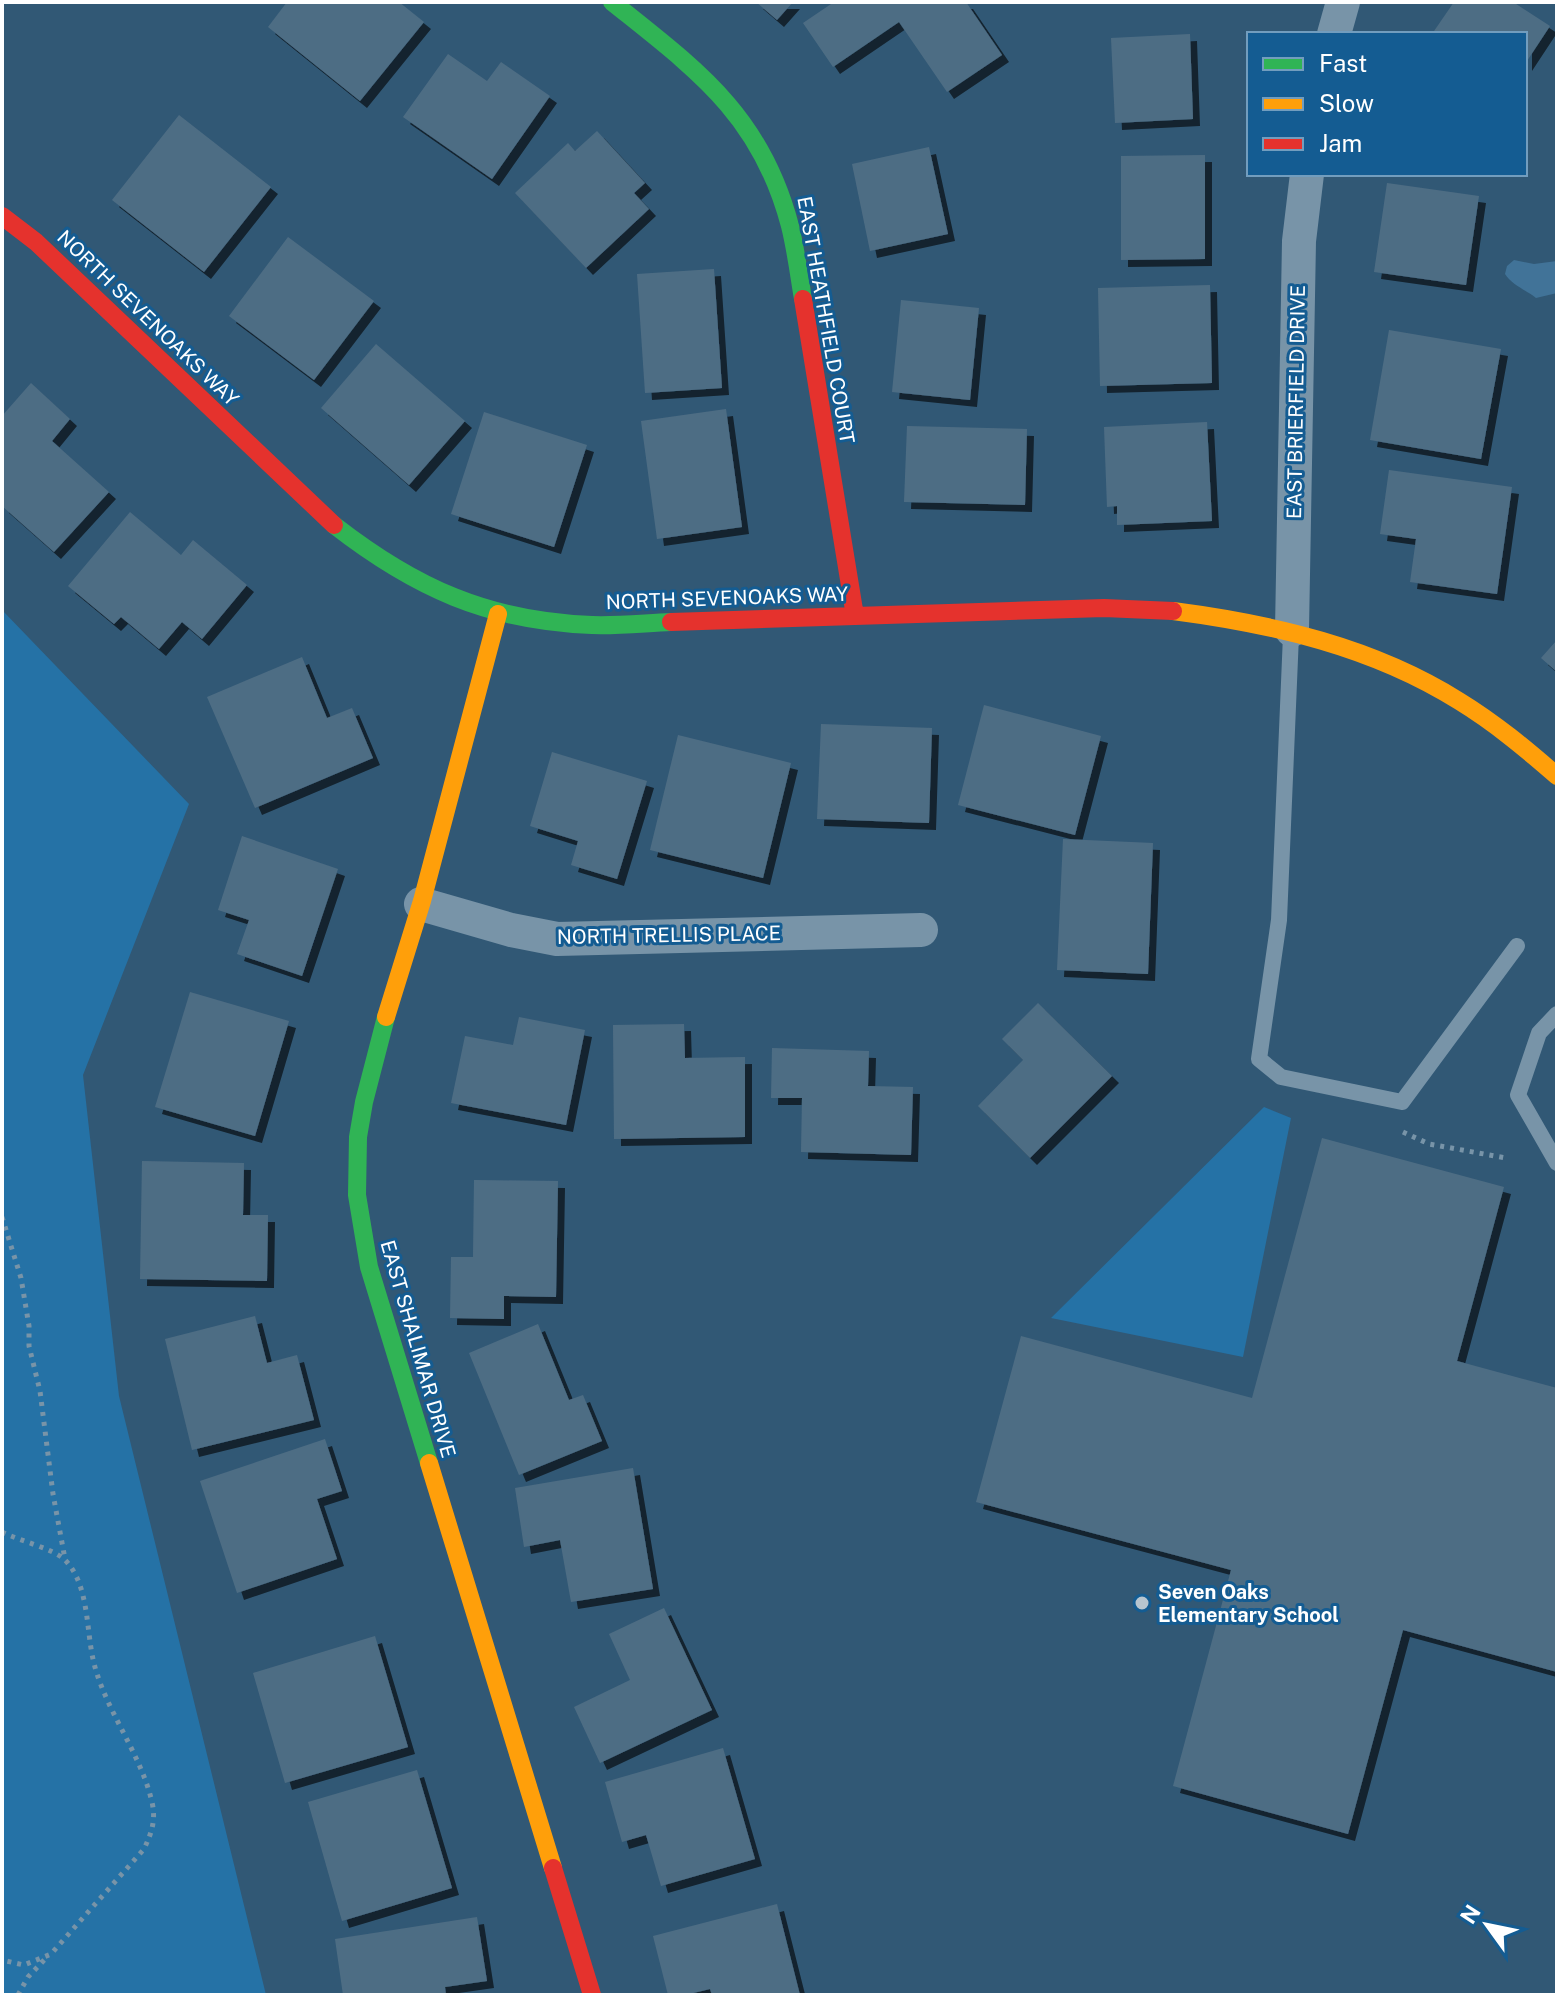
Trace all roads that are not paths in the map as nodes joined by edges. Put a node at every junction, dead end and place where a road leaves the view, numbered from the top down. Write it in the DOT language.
graph roads {
  1 [pos="612,2"];
  2 [pos="1343,2"];
  3 [pos="1335,32"];
  4 [pos="1307,176"];
  5 [pos="2,216"];
  6 [pos="498,614"];
  7 [pos="855,616"];
  8 [pos="1292,630"];
  9 [pos="1557,776"];
  10 [pos="421,904"];
  11 [pos="921,930"];
  12 [pos="1517,946"];
  13 [pos="1557,1014"];
  14 [pos="1557,1163"];
  15 [pos="592,1995"];
  1 -- 7 [label="street, EAST HEATHFIELD COURT"];
  2 -- 3 [label="street"];
  4 -- 8 [label="street, EAST BRIERFIELD DRIVE"];
  5 -- 6 [label="street, NORTH SEVENOAKS WAY"];
  6 -- 7 [label="street, NORTH SEVENOAKS WAY"];
  6 -- 10 [label="street, EAST SHALIMAR DRIVE"];
  7 -- 8 [label="street, NORTH SEVENOAKS WAY"];
  8 -- 9 [label="street, NORTH SEVENOAKS WAY"];
  8 -- 12 [label="lane"];
  10 -- 11 [label="street, NORTH TRELLIS PLACE"];
  10 -- 15 [label="street, EAST SHALIMAR DRIVE"];
  13 -- 14 [label="lane"];
}
